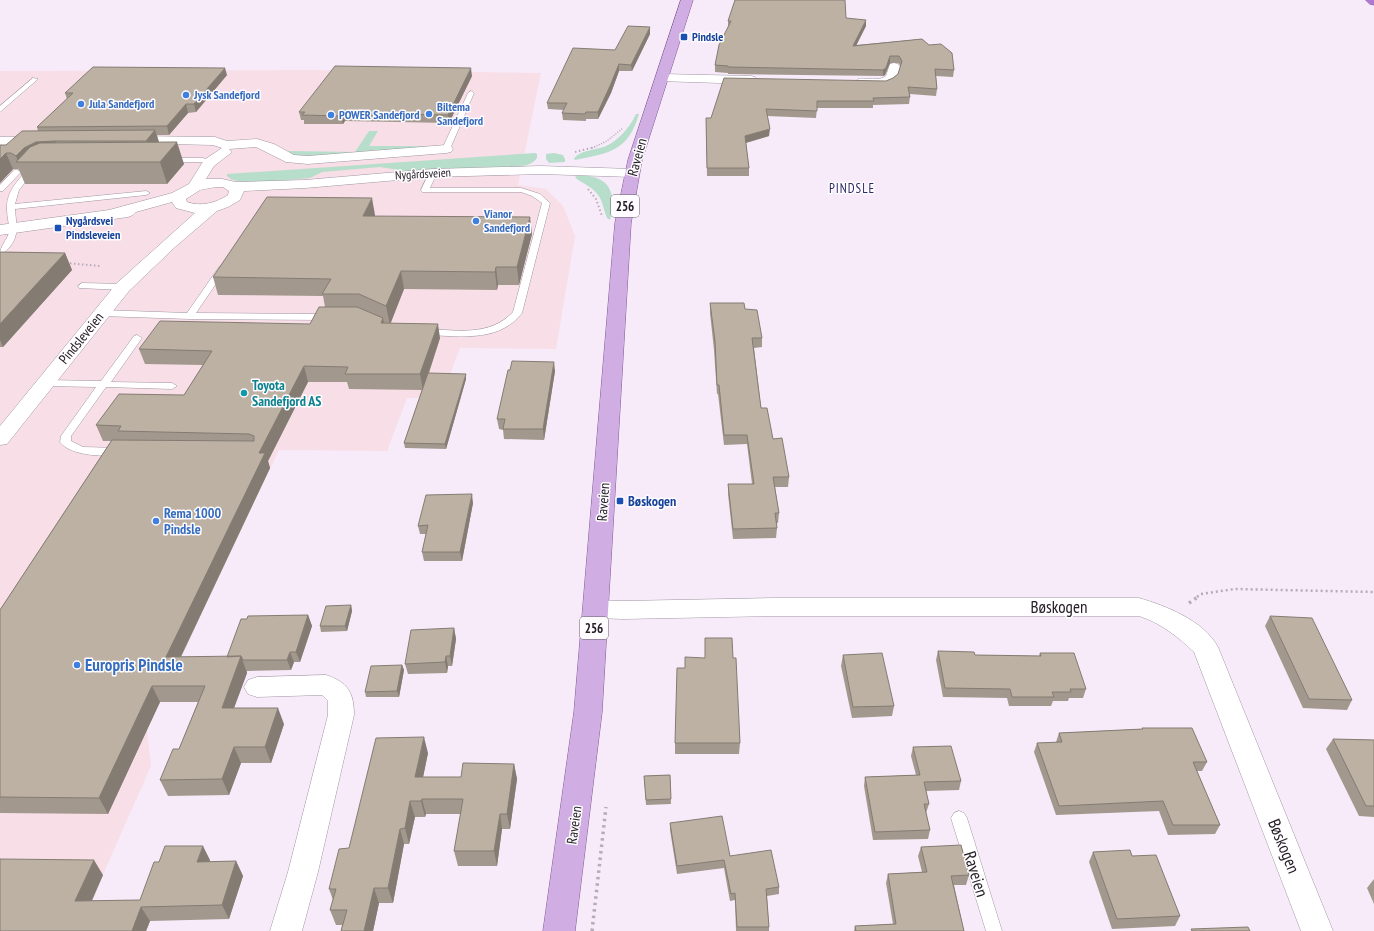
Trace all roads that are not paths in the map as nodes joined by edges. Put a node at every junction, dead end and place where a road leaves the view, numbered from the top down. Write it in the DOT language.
graph roads {
  1 [pos="687,0"];
  2 [pos="894,67"];
  3 [pos="662,78"];
  4 [pos="35,79"];
  5 [pos="765,80"];
  6 [pos="847,82"];
  7 [pos="471,93"];
  8 [pos="0,110"];
  9 [pos="115,140"];
  10 [pos="0,141"];
  11 [pos="54,141"];
  12 [pos="225,149"];
  13 [pos="446,149"];
  14 [pos="156,160"];
  15 [pos="203,160"];
  16 [pos="41,163"];
  17 [pos="633,167"];
  18 [pos="16,172"];
  19 [pos="433,173"];
  20 [pos="219,183"];
  21 [pos="194,187"];
  22 [pos="0,189"];
  23 [pos="235,192"];
  24 [pos="146,193"];
  25 [pos="184,203"];
  26 [pos="11,207"];
  27 [pos="212,207"];
  28 [pos="7,229"];
  29 [pos="169,244"];
  30 [pos="0,252"];
  31 [pos="226,264"];
  32 [pos="82,286"];
  33 [pos="124,287"];
  34 [pos="100,313"];
  35 [pos="190,316"];
  36 [pos="340,317"];
  37 [pos="415,331"];
  38 [pos="137,338"];
  39 [pos="44,383"];
  40 [pos="102,385"];
  41 [pos="172,386"];
  42 [pos="0,439"];
  43 [pos="129,451"];
  44 [pos="596,609"];
  45 [pos="256,687"];
  46 [pos="959,818"];
  47 [pos="286,931"];
  48 [pos="559,931"];
  49 [pos="994,931"];
  50 [pos="1317,931"];
  1 -- 3 [label="main road, Raveien / 256"];
  2 -- 6 [label="street"];
  3 -- 5 [label="street"];
  3 -- 17 [label="main road, Raveien / 256"];
  4 -- 8 [label="lane"];
  7 -- 13 [label="lane"];
  9 -- 12 [label="street, Nygårdsveien"];
  10 -- 11 [label="street"];
  12 -- 13 [label="street, Nygårdsveien"];
  12 -- 20 [label="street"];
  12 -- 21 [label="street"];
  14 -- 15 [label="lane"];
  16 -- 26 [label="lane"];
  17 -- 19 [label="street, Nygårdsveien"];
  17 -- 44 [label="main road, Raveien / 256"];
  18 -- 22 [label="lane"];
  19 -- 23 [label="street, Nygårdsveien"];
  19 -- 37 [label="lane"];
  20 -- 21 [label="street"];
  20 -- 23 [label="street"];
  21 -- 25 [label="street"];
  23 -- 27 [label="street"];
  24 -- 26 [label="lane"];
  25 -- 27 [label="street"];
  25 -- 28 [label="street"];
  25 -- 29 [label="street, Pindsleveien"];
  26 -- 28 [label="lane"];
  27 -- 29 [label="street, Pindsleveien"];
  28 -- 30 [label="lane"];
  29 -- 33 [label="street, Pindsleveien"];
  31 -- 35 [label="lane"];
  32 -- 33 [label="lane"];
  33 -- 34 [label="street, Pindsleveien"];
  34 -- 35 [label="lane"];
  34 -- 39 [label="street, Pindsleveien"];
  35 -- 36 [label="lane"];
  38 -- 40 [label="lane"];
  39 -- 40 [label="lane"];
  39 -- 42 [label="street, Pindsleveien"];
  40 -- 41 [label="lane"];
  40 -- 43 [label="lane"];
  44 -- 48 [label="main road, Raveien / 256"];
  44 -- 50 [label="street, Bøskogen"];
  45 -- 47 [label="street"];
  46 -- 49 [label="lane, Raveien"];
}
